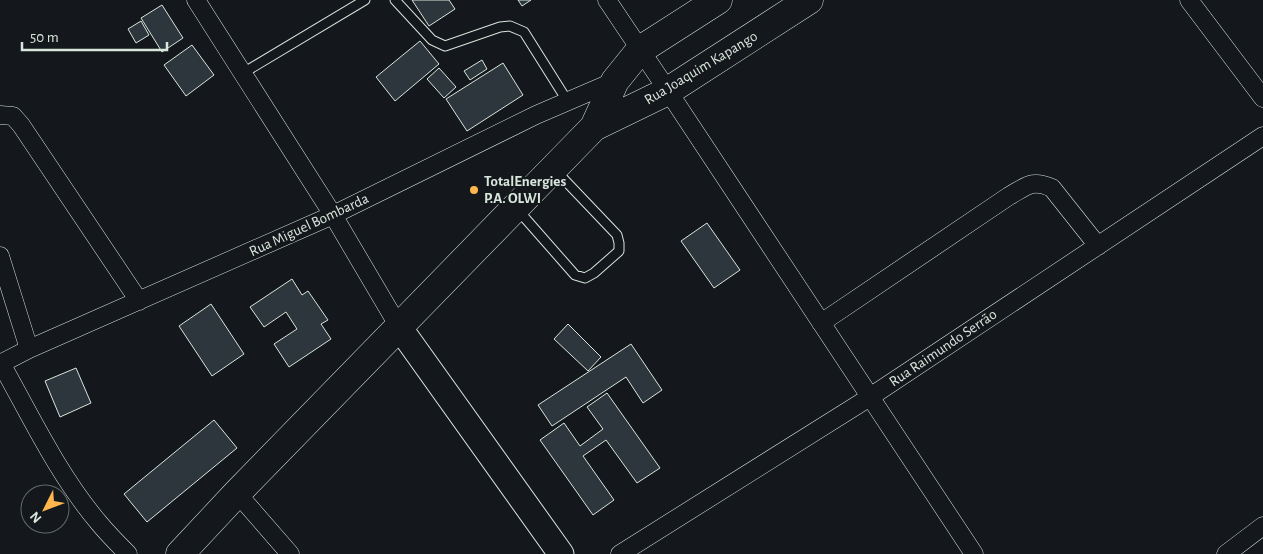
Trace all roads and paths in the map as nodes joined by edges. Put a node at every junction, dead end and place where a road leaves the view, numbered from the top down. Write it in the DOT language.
graph roads {
  1 [pos="196,0"];
  2 [pos="365,0"];
  3 [pos="395,0"];
  4 [pos="607,0"];
  5 [pos="718,0"];
  6 [pos="808,0"];
  7 [pos="1189,0"];
  8 [pos="640,50"];
  9 [pos="243,73"];
  10 [pos="615,81"];
  11 [pos="668,91"];
  12 [pos="1263,98"];
  13 [pos="568,102"];
  14 [pos="0,115"];
  15 [pos="594,127"];
  16 [pos="1263,136"];
  17 [pos="554,169"];
  18 [pos="516,207"];
  19 [pos="333,215"];
  20 [pos="1098,246"];
  21 [pos="0,256"];
  22 [pos="139,301"];
  23 [pos="821,323"];
  24 [pos="399,328"];
  25 [pos="29,349"];
  26 [pos="0,363"];
  27 [pos="870,397"];
  28 [pos="237,493"];
  29 [pos="1263,526"];
  30 [pos="128,554"];
  31 [pos="180,554"];
  32 [pos="290,554"];
  33 [pos="560,554"];
  34 [pos="620,554"];
  35 [pos="974,554"];
  36 [pos="1226,554"];
  1 -- 9 [label="street"];
  2 -- 9 [label="lane"];
  3 -- 13 [label="lane"];
  4 -- 8 [label="street"];
  5 -- 8 [label="main road"];
  6 -- 11 [label="main road, Rua Joaquim Kapango"];
  7 -- 12 [label="street"];
  8 -- 10 [label="main road"];
  8 -- 11 [label="street"];
  9 -- 19 [label="street"];
  10 -- 13 [label="street, Rua Miguel Bombarda"];
  10 -- 15 [label="main road"];
  11 -- 15 [label="main road, Rua Joaquim Kapango"];
  11 -- 23 [label="street"];
  13 -- 19 [label="street, Rua Miguel Bombarda"];
  14 -- 22 [label="street"];
  15 -- 17 [label="main road"];
  16 -- 20 [label="street, Rua Raimundo Serrão"];
  17 -- 18 [label="main road"];
  17 -- 18 [label="lane"];
  18 -- 24 [label="main road"];
  19 -- 22 [label="street, Rua Miguel Bombarda"];
  19 -- 24 [label="street"];
  20 -- 23 [label="street"];
  20 -- 27 [label="street, Rua Raimundo Serrão"];
  21 -- 25 [label="street"];
  22 -- 25 [label="street, Rua Miguel Bombarda"];
  23 -- 27 [label="street"];
  24 -- 28 [label="main road"];
  24 -- 33 [label="street"];
  25 -- 26 [label="street, Rua Miguel Bombarda"];
  26 -- 30 [label="street"];
  27 -- 34 [label="street, Rua Raimundo Serrão"];
  27 -- 35 [label="street"];
  28 -- 31 [label="main road"];
  28 -- 32 [label="street"];
  29 -- 36 [label="street"];
}
